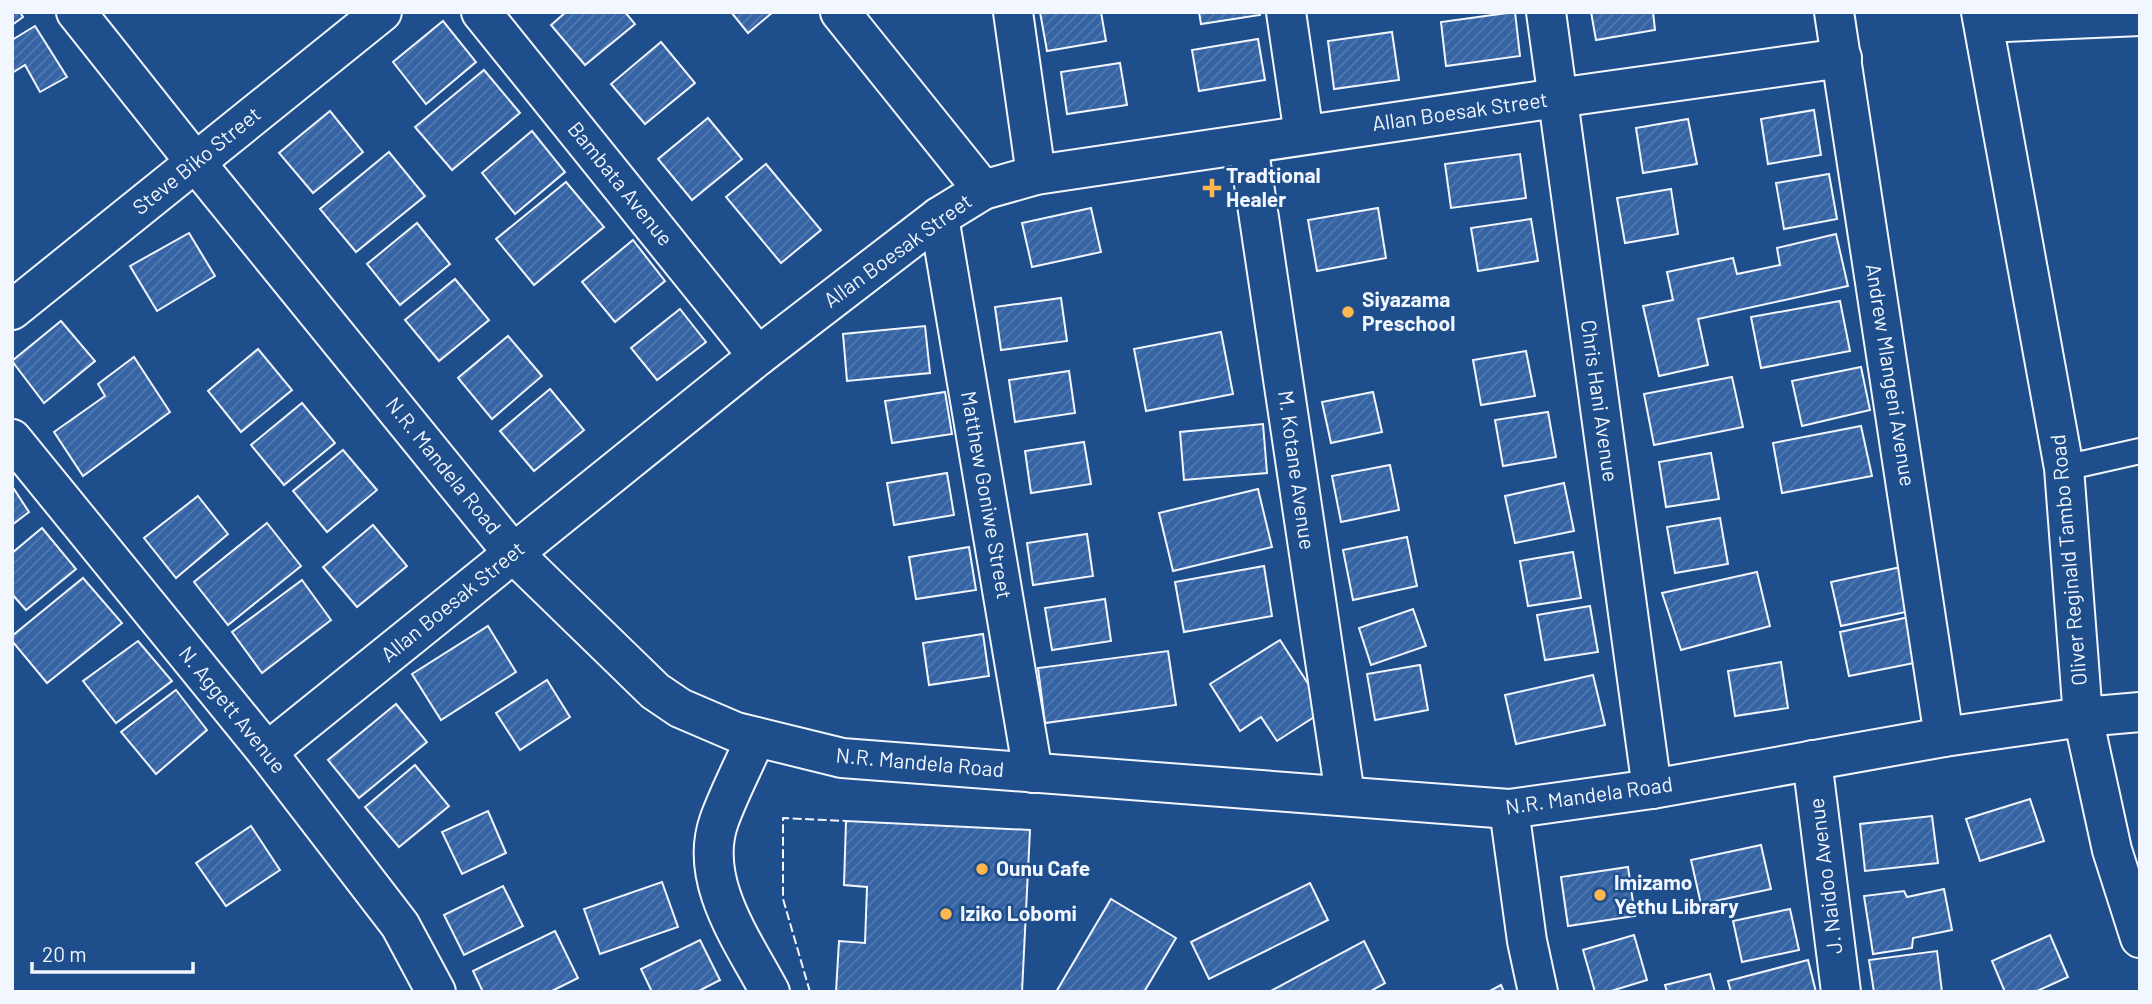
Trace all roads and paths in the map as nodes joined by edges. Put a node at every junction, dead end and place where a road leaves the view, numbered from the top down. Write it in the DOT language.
graph roads {
  1 [pos="76,12"];
  2 [pos="382,12"];
  3 [pos="481,12"];
  4 [pos="840,12"];
  5 [pos="1013,12"];
  6 [pos="1286,12"];
  7 [pos="1546,12"];
  8 [pos="1834,12"];
  9 [pos="2140,16"];
  10 [pos="1982,18"];
  11 [pos="1842,58"];
  12 [pos="1557,98"];
  13 [pos="1304,135"];
  14 [pos="1248,144"];
  15 [pos="196,163"];
  16 [pos="1036,175"];
  17 [pos="983,190"];
  18 [pos="939,217"];
  19 [pos="12,310"];
  20 [pos="758,356"];
  21 [pos="12,439"];
  22 [pos="2140,451"];
  23 [pos="2064,468"];
  24 [pos="513,554"];
  25 [pos="2140,712"];
  26 [pos="2083,717"];
  27 [pos="755,737"];
  28 [pos="1944,737"];
  29 [pos="267,752"];
  30 [pos="1812,760"];
  31 [pos="1033,773"];
  32 [pos="1652,789"];
  33 [pos="1345,795"];
  34 [pos="1509,809"];
  35 [pos="2140,938"];
  36 [pos="436,992"];
  37 [pos="770,992"];
  38 [pos="1538,992"];
  39 [pos="1841,992"];
  1 -- 15 [label="street, N.R. Mandela Road"];
  2 -- 15 [label="street, Steve Biko Street"];
  3 -- 20 [label="street, Bambata Avenue"];
  4 -- 17 [label="street"];
  5 -- 16 [label="street"];
  6 -- 13 [label="street"];
  7 -- 12 [label="street, Chris Hani Avenue"];
  8 -- 11 [label="street, Andrew Mlangeni Avenue"];
  9 -- 10 [label="street"];
  10 -- 23 [label="street, Oliver Reginald Tambo Road"];
  11 -- 12 [label="street, Allan Boesak Street"];
  11 -- 28 [label="street, Andrew Mlangeni Avenue"];
  12 -- 13 [label="street, Allan Boesak Street"];
  12 -- 32 [label="street, Chris Hani Avenue"];
  13 -- 14 [label="street, Allan Boesak Street"];
  14 -- 16 [label="street, Allan Boesak Street"];
  14 -- 33 [label="street, M. Kotane Avenue"];
  15 -- 19 [label="street, Steve Biko Street"];
  15 -- 24 [label="street, N.R. Mandela Road"];
  16 -- 17 [label="street, Allan Boesak Street"];
  17 -- 18 [label="street, Allan Boesak Street"];
  18 -- 20 [label="street, Allan Boesak Street"];
  18 -- 31 [label="street, Matthew Goniwe Street"];
  20 -- 24 [label="street, Allan Boesak Street"];
  21 -- 29 [label="street, N. Aggett Avenue"];
  22 -- 23 [label="lane"];
  23 -- 26 [label="street, Oliver Reginald Tambo Road"];
  24 -- 27 [label="street, N.R. Mandela Road"];
  24 -- 29 [label="street, Allan Boesak Street"];
  25 -- 26 [label="street, N.R. Mandela Road"];
  26 -- 28 [label="street, N.R. Mandela Road"];
  26 -- 35 [label="street, Oliver Reginald Tambo Road"];
  27 -- 31 [label="street, N.R. Mandela Road"];
  27 -- 37 [label="street"];
  28 -- 30 [label="street, N.R. Mandela Road"];
  29 -- 36 [label="street, N. Aggett Avenue"];
  30 -- 32 [label="street, N.R. Mandela Road"];
  30 -- 39 [label="street, J. Naidoo Avenue"];
  31 -- 33 [label="street, N.R. Mandela Road"];
  32 -- 34 [label="street, N.R. Mandela Road"];
  33 -- 34 [label="street, N.R. Mandela Road"];
  34 -- 38 [label="street"];
}
